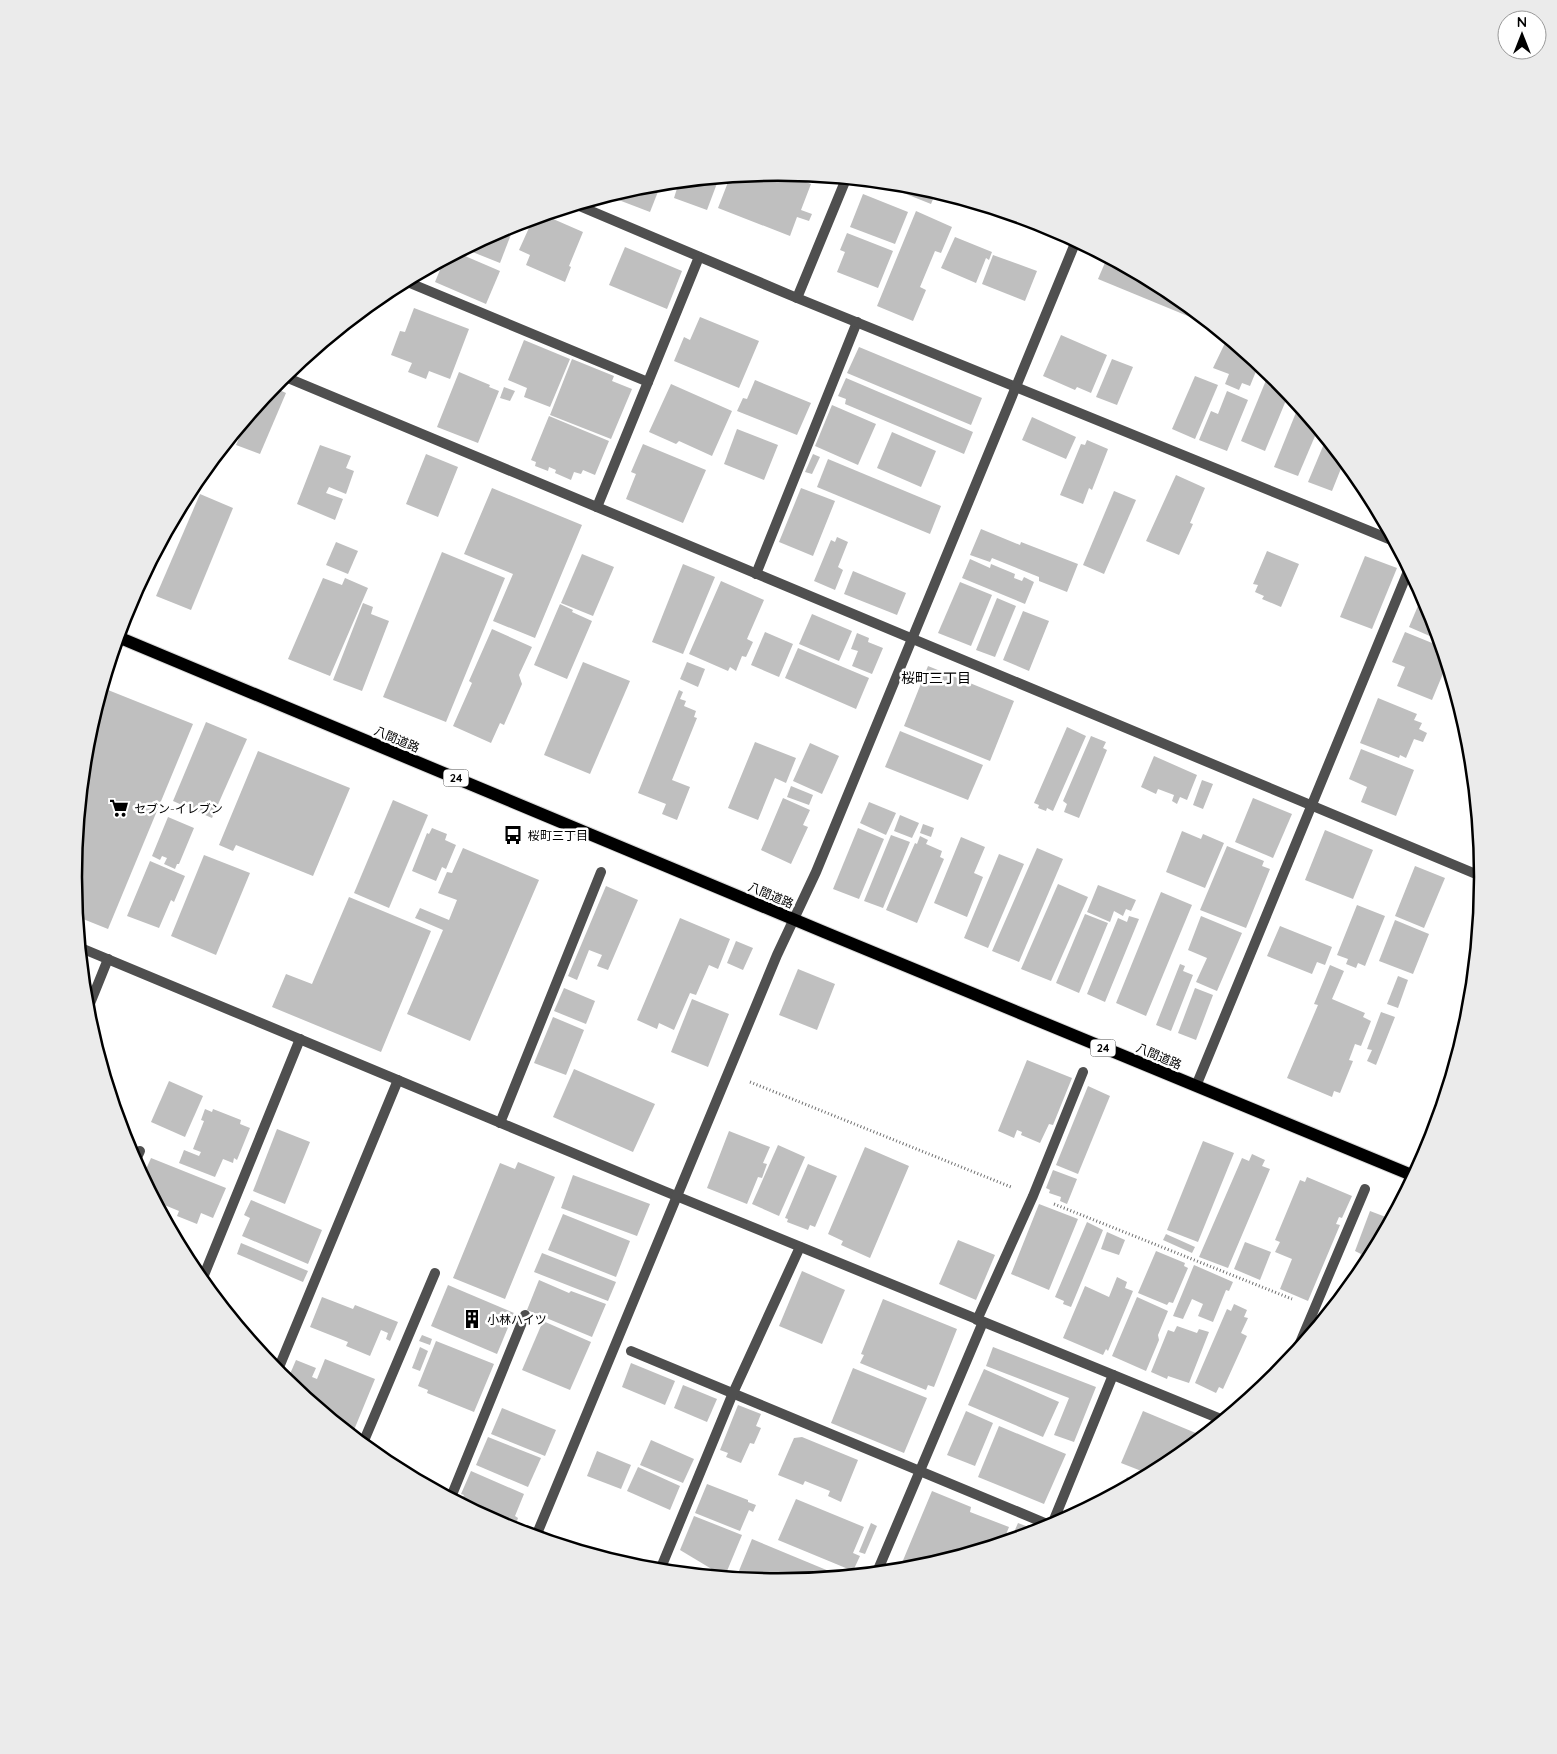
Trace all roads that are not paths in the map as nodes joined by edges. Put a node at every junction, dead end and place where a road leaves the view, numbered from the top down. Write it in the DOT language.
graph roads {
  1 [pos="844,184"];
  2 [pos="586,209"];
  3 [pos="1073,247"];
  4 [pos="699,257"];
  5 [pos="414,285"];
  6 [pos="797,298"];
  7 [pos="857,322"];
  8 [pos="292,380"];
  9 [pos="648,382"];
  10 [pos="1016,387"];
  11 [pos="597,507"];
  12 [pos="1386,539"];
  13 [pos="756,574"];
  14 [pos="1406,576"];
  15 [pos="912,639"];
  16 [pos="124,640"];
  17 [pos="1312,804"];
  18 [pos="601,872"];
  19 [pos="1474,873"];
  20 [pos="793,919"];
  21 [pos="86,950"];
  22 [pos="108,960"];
  23 [pos="93,996"];
  24 [pos="300,1039"];
  25 [pos="1083,1072"];
  26 [pos="398,1080"];
  27 [pos="1196,1086"];
  28 [pos="500,1123"];
  29 [pos="1408,1174"];
  30 [pos="1365,1190"];
  31 [pos="677,1197"];
  32 [pos="800,1247"];
  33 [pos="205,1272"];
  34 [pos="435,1273"];
  35 [pos="525,1314"];
  36 [pos="980,1321"];
  37 [pos="1304,1334"];
  38 [pos="631,1350"];
  39 [pos="281,1363"];
  40 [pos="1113,1375"];
  41 [pos="733,1393"];
  42 [pos="1216,1417"];
  43 [pos="366,1437"];
  44 [pos="919,1470"];
  45 [pos="453,1492"];
  46 [pos="1057,1515"];
  47 [pos="1041,1521"];
  48 [pos="539,1530"];
  49 [pos="663,1563"];
  50 [pos="880,1565"];
  1 -- 6 [label="street"];
  2 -- 4 [label="street"];
  3 -- 10 [label="street"];
  4 -- 6 [label="street"];
  4 -- 9 [label="street"];
  5 -- 9 [label="street"];
  6 -- 7 [label="street"];
  7 -- 10 [label="street"];
  7 -- 13 [label="street"];
  8 -- 11 [label="street"];
  9 -- 11 [label="street"];
  10 -- 12 [label="street"];
  10 -- 15 [label="street"];
  11 -- 13 [label="street"];
  13 -- 15 [label="street"];
  14 -- 17 [label="street"];
  15 -- 17 [label="street"];
  15 -- 20 [label="street"];
  16 -- 20 [label="main road, 八間道路 / 24"];
  17 -- 19 [label="street"];
  17 -- 27 [label="street"];
  18 -- 28 [label="street"];
  20 -- 27 [label="main road, 八間道路 / 24"];
  20 -- 31 [label="street"];
  21 -- 22 [label="street"];
  22 -- 23 [label="street"];
  22 -- 24 [label="street"];
  24 -- 26 [label="street"];
  24 -- 33 [label="street"];
  25 -- 36 [label="street"];
  26 -- 28 [label="street"];
  26 -- 39 [label="street"];
  27 -- 29 [label="main road, 八間道路 / 24"];
  28 -- 31 [label="street"];
  30 -- 37 [label="street"];
  31 -- 32 [label="street"];
  31 -- 48 [label="street"];
  32 -- 36 [label="street"];
  32 -- 41 [label="street"];
  34 -- 43 [label="street"];
  35 -- 45 [label="street"];
  36 -- 40 [label="street"];
  36 -- 44 [label="street"];
  38 -- 41 [label="street"];
  40 -- 42 [label="street"];
  40 -- 46 [label="street"];
  41 -- 44 [label="street"];
  41 -- 49 [label="street"];
  44 -- 47 [label="street"];
  44 -- 50 [label="street"];
}
